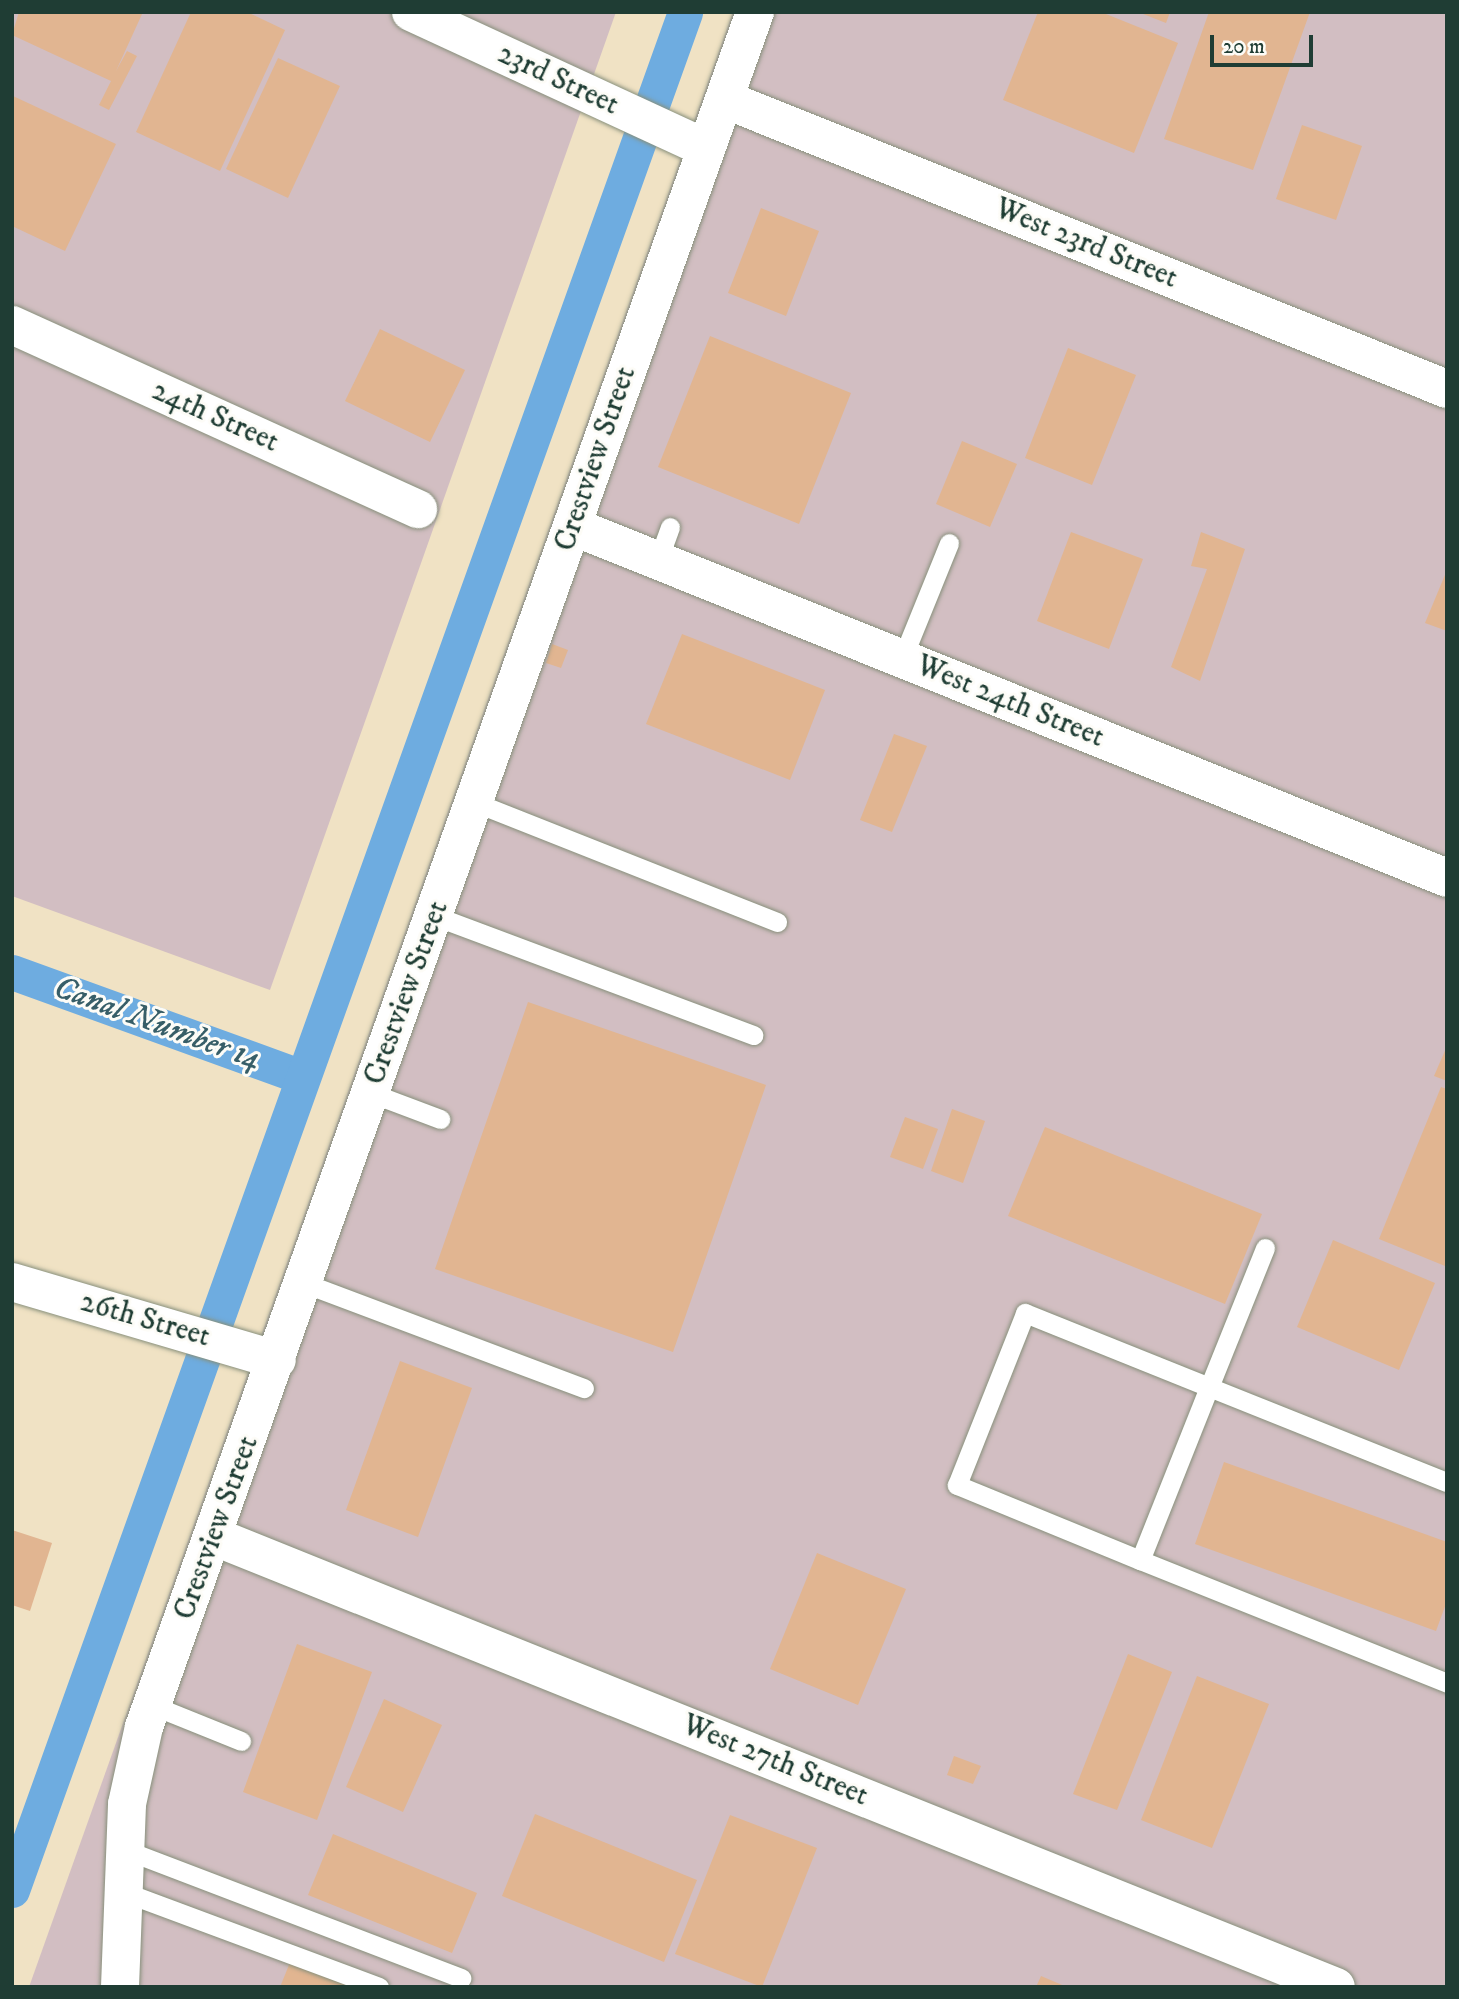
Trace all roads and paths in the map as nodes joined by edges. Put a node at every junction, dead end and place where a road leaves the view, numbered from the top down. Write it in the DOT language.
graph roads {
  1 [pos="411,12"];
  2 [pos="755,12"];
  3 [pos="724,99"];
  4 [pos="691,140"];
  5 [pos="12,325"];
  6 [pos="1447,388"];
  7 [pos="418,509"];
  8 [pos="572,526"];
  9 [pos="949,543"];
  10 [pos="902,659"];
  11 [pos="474,803"];
  12 [pos="1447,878"];
  13 [pos="435,916"];
  14 [pos="777,922"];
  15 [pos="754,1035"];
  16 [pos="371,1093"];
  17 [pos="440,1119"];
  18 [pos="1265,1248"];
  19 [pos="12,1282"];
  20 [pos="304,1283"];
  21 [pos="263,1355"];
  22 [pos="1209,1387"];
  23 [pos="584,1388"];
  24 [pos="1447,1482"];
  25 [pos="213,1536"];
  26 [pos="1140,1560"];
  27 [pos="1447,1683"];
  28 [pos="152,1705"];
  29 [pos="241,1741"];
  30 [pos="126,1850"];
  31 [pos="124,1892"];
  32 [pos="461,1978"];
  33 [pos="120,1987"];
  34 [pos="379,1987"];
  35 [pos="1336,1987"];
  1 -- 4 [label="street, 23rd Street"];
  2 -- 3 [label="street, Crestview Street"];
  3 -- 4 [label="street, Crestview Street"];
  3 -- 6 [label="street, West 23rd Street"];
  4 -- 8 [label="street, Crestview Street"];
  5 -- 7 [label="street, 24th Street"];
  8 -- 10 [label="street, West 24th Street"];
  8 -- 11 [label="street, Crestview Street"];
  9 -- 10 [label="lane"];
  10 -- 12 [label="street, West 24th Street"];
  11 -- 13 [label="street, Crestview Street"];
  11 -- 14 [label="lane"];
  13 -- 15 [label="lane"];
  13 -- 16 [label="street, Crestview Street"];
  16 -- 17 [label="lane"];
  16 -- 20 [label="street, Crestview Street"];
  18 -- 22 [label="lane"];
  19 -- 21 [label="street, 26th Street"];
  20 -- 21 [label="street, Crestview Street"];
  20 -- 23 [label="lane"];
  21 -- 25 [label="street, Crestview Street"];
  22 -- 24 [label="lane"];
  22 -- 26 [label="lane"];
  22 -- 26 [label="lane"];
  25 -- 28 [label="street, Crestview Street"];
  25 -- 35 [label="street, West 27th Street"];
  26 -- 27 [label="lane"];
  28 -- 29 [label="lane"];
  28 -- 30 [label="street, Crestview Street"];
  30 -- 31 [label="street, Crestview Street"];
  30 -- 32 [label="lane"];
  31 -- 33 [label="street, Crestview Street"];
  31 -- 34 [label="lane"];
}
